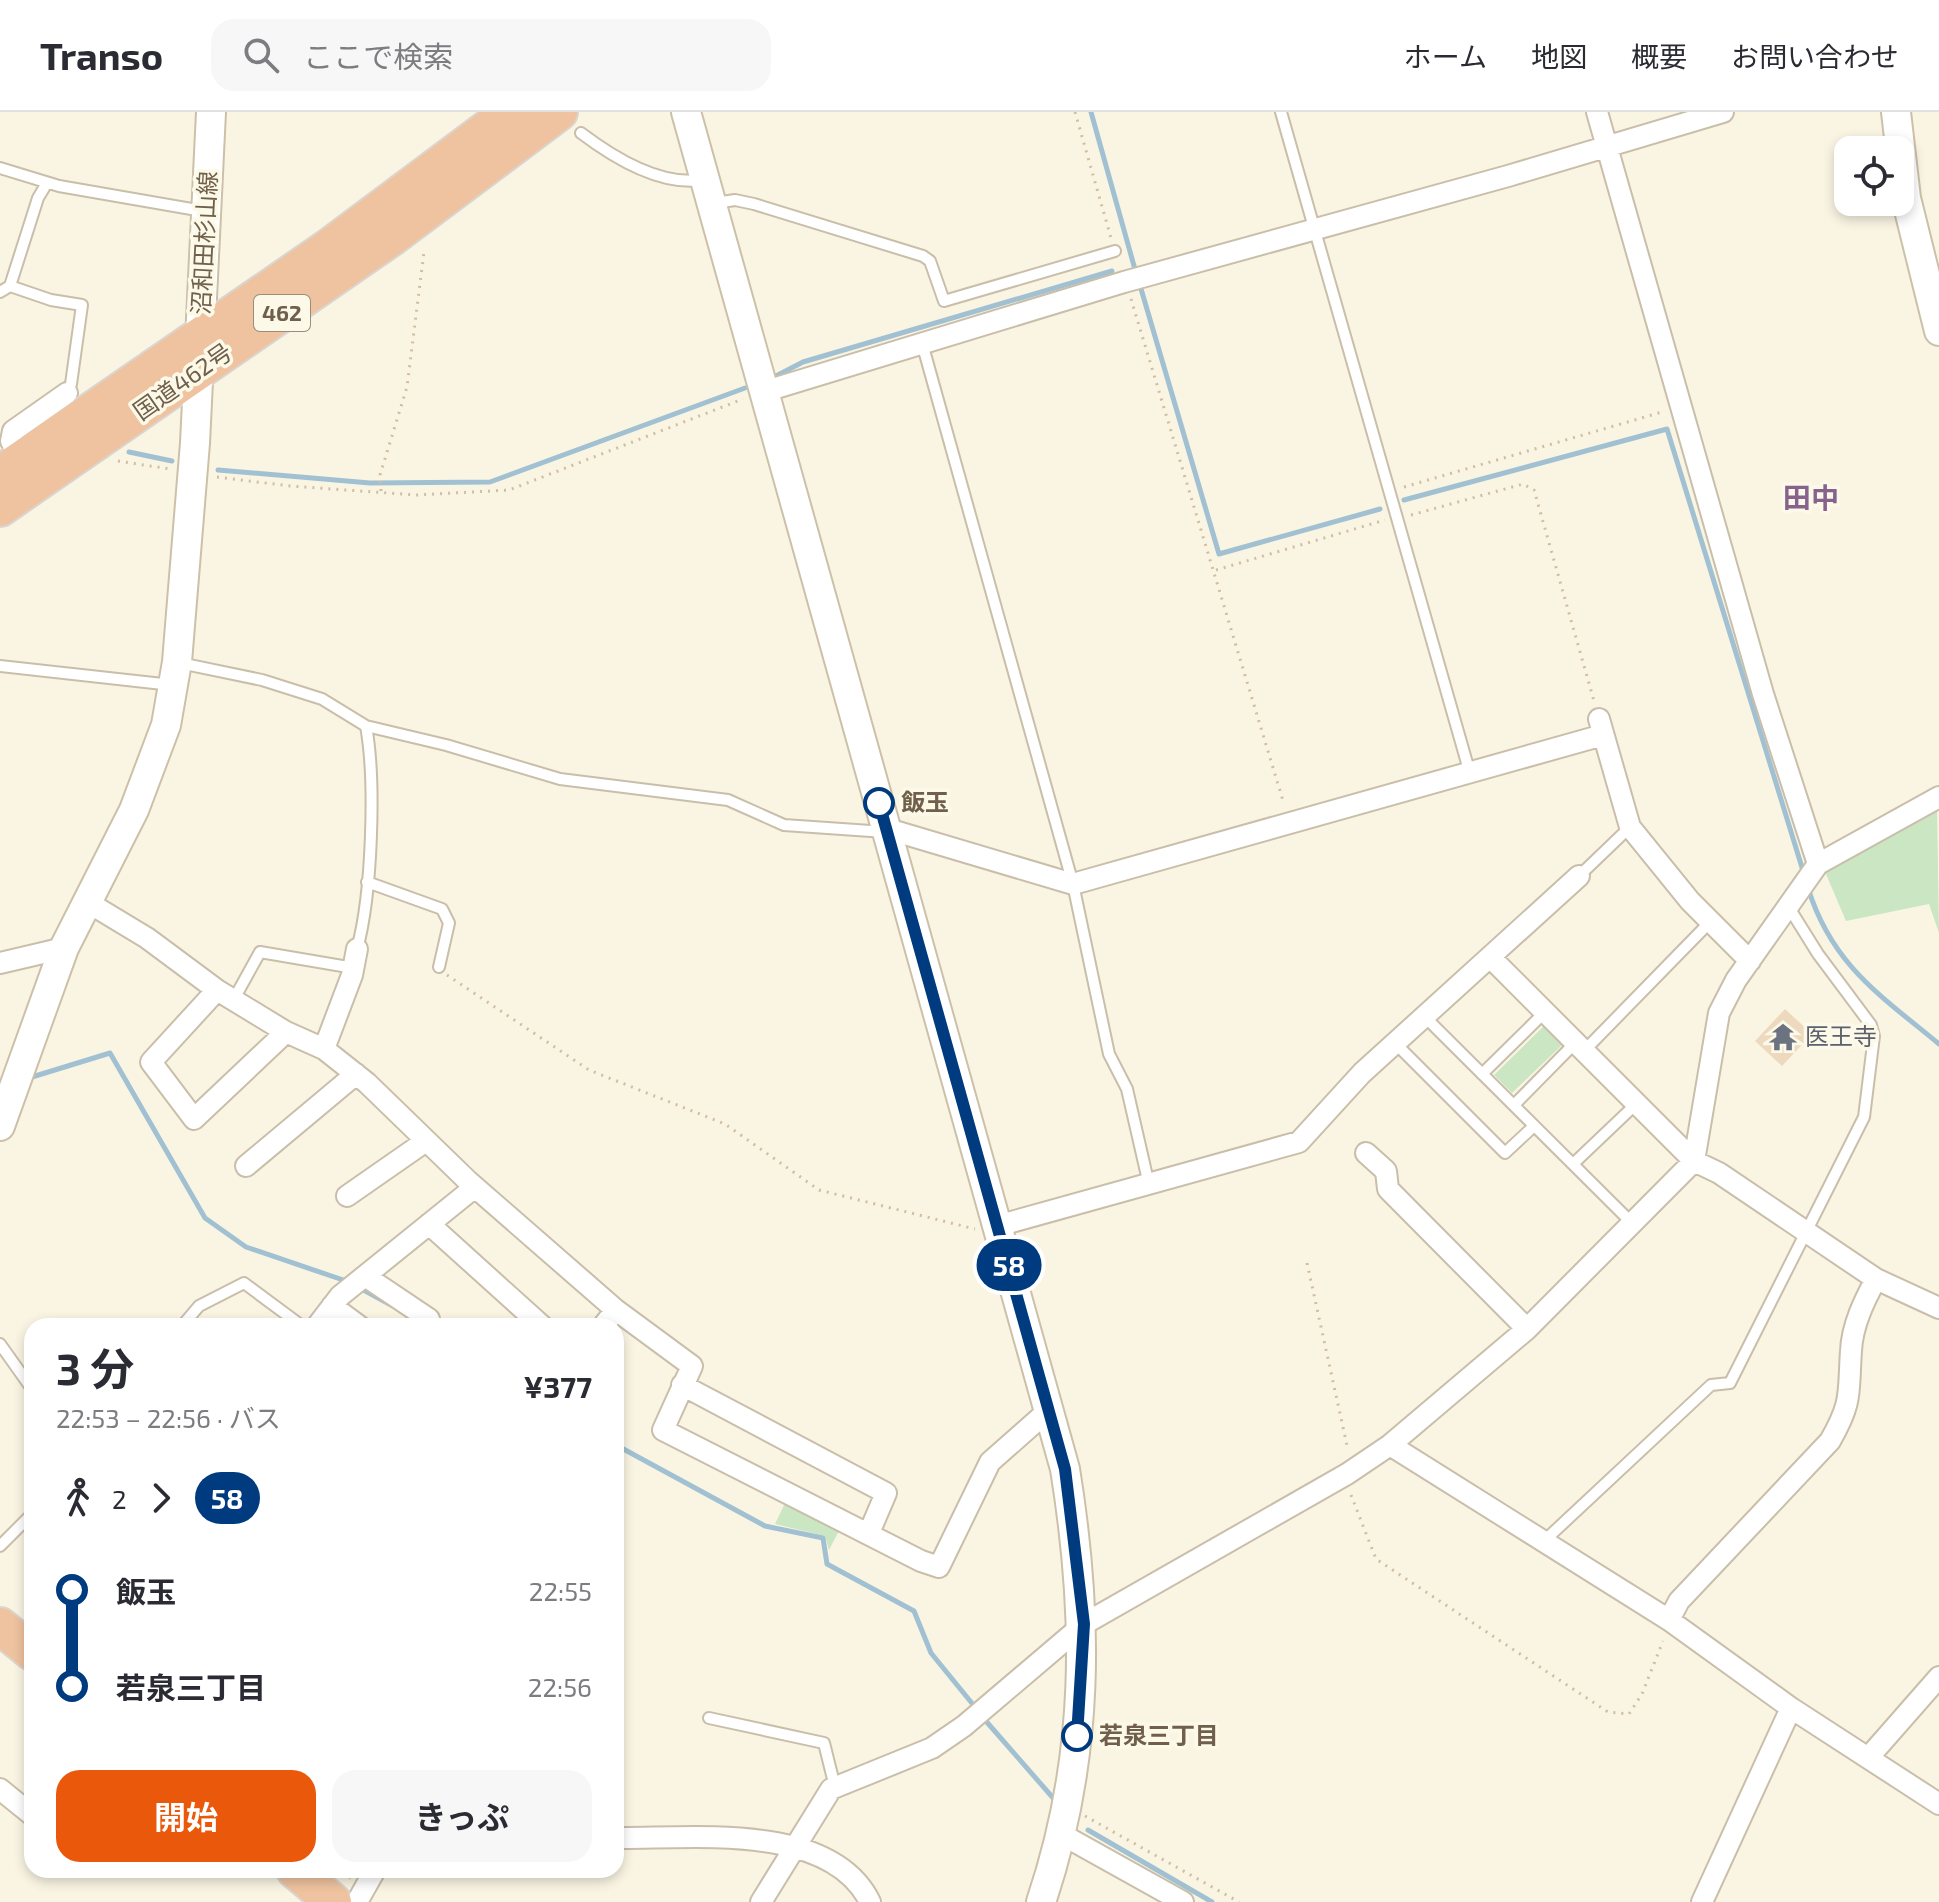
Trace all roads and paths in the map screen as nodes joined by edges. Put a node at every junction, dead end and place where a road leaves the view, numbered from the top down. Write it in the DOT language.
graph roads {
  1 [pos="211,112"];
  2 [pos="510,112"];
  3 [pos="686,112"];
  4 [pos="1075,112"];
  5 [pos="1281,112"];
  6 [pos="1597,112"];
  7 [pos="1723,112"];
  8 [pos="1896,112"];
  9 [pos="570,122"];
  10 [pos="1607,146"];
  11 [pos="0,168"];
  12 [pos="47,183"];
  13 [pos="708,192"];
  14 [pos="205,211"];
  15 [pos="1313,228"];
  16 [pos="1115,251"];
  17 [pos="424,252"];
  18 [pos="1124,282"];
  19 [pos="5,289"];
  20 [pos="1938,324"];
  21 [pos="200,335"];
  22 [pos="922,343"];
  23 [pos="198,373"];
  24 [pos="763,392"];
  25 [pos="67,393"];
  26 [pos="1681,406"];
  27 [pos="8,454"];
  28 [pos="118,461"];
  29 [pos="193,474"];
  30 [pos="1389,491"];
  31 [pos="381,492"];
  32 [pos="0,508"];
  33 [pos="1397,519"];
  34 [pos="1216,570"];
  35 [pos="0,666"];
  36 [pos="176,674"];
  37 [pos="366,726"];
  38 [pos="1601,727"];
  39 [pos="1469,770"];
  40 [pos="1939,797"];
  41 [pos="1289,823"];
  42 [pos="1630,827"];
  43 [pos="887,832"];
  44 [pos="1818,864"];
  45 [pos="1579,876"];
  46 [pos="367,882"];
  47 [pos="1073,884"];
  48 [pos="89,903"];
  49 [pos="1788,906"];
  50 [pos="1710,922"];
  51 [pos="64,948"];
  52 [pos="1490,957"];
  53 [pos="355,958"];
  54 [pos="1750,961"];
  55 [pos="0,963"];
  56 [pos="439,967"];
  57 [pos="225,994"];
  58 [pos="1544,1013"];
  59 [pos="1426,1018"];
  60 [pos="286,1032"];
  61 [pos="1395,1043"];
  62 [pos="1578,1048"];
  63 [pos="324,1049"];
  64 [pos="356,1074"];
  65 [pos="1482,1074"];
  66 [pos="1514,1105"];
  67 [pos="1635,1105"];
  68 [pos="0,1126"];
  69 [pos="1534,1126"];
  70 [pos="426,1141"];
  71 [pos="1366,1153"];
  72 [pos="1694,1161"];
  73 [pos="1573,1164"];
  74 [pos="246,1166"];
  75 [pos="1149,1185"];
  76 [pos="475,1187"];
  77 [pos="347,1196"];
  78 [pos="429,1224"];
  79 [pos="1633,1224"];
  80 [pos="997,1226"];
  81 [pos="1806,1231"];
  82 [pos="1307,1263"];
  83 [pos="1876,1279"];
  84 [pos="357,1282"];
  85 [pos="332,1306"];
  86 [pos="1939,1308"];
  87 [pos="189,1318"];
  88 [pos="291,1318"];
  89 [pos="323,1318"];
  90 [pos="348,1318"];
  91 [pos="427,1318"];
  92 [pos="533,1318"];
  93 [pos="610,1318"];
  94 [pos="624,1326"];
  95 [pos="1527,1329"];
  96 [pos="0,1344"];
  97 [pos="24,1378"];
  98 [pos="682,1385"];
  99 [pos="1050,1409"];
  100 [pos="1390,1445"];
  101 [pos="1350,1472"];
  102 [pos="24,1522"];
  103 [pos="869,1533"];
  104 [pos="1543,1542"];
  105 [pos="0,1546"];
  106 [pos="1671,1622"];
  107 [pos="1084,1624"];
  108 [pos="0,1626"];
  109 [pos="24,1646"];
  110 [pos="1939,1677"];
  111 [pos="1791,1708"];
  112 [pos="709,1718"];
  113 [pos="1868,1758"];
  114 [pos="835,1787"];
  115 [pos="0,1789"];
  116 [pos="1939,1804"];
  117 [pos="24,1808"];
  118 [pos="1064,1820"];
  119 [pos="624,1838"];
  120 [pos="796,1849"];
  121 [pos="304,1878"];
  122 [pos="370,1878"];
  123 [pos="333,1902"];
  124 [pos="357,1902"];
  125 [pos="761,1902"];
  126 [pos="870,1902"];
  127 [pos="1041,1902"];
  128 [pos="1183,1902"];
  129 [pos="1239,1902"];
  130 [pos="1702,1902"];
  1 -- 14 [label="street, 沼和田杉山線"];
  2 -- 21 [label="highway, 国道462号 / 462"];
  3 -- 13 [label="street"];
  4 -- 16 [label="path"];
  5 -- 15 [label="lane"];
  6 -- 10 [label="street"];
  7 -- 10 [label="street"];
  8 -- 20 [label="street"];
  9 -- 13 [label="lane"];
  9 -- 23 [label="highway, 国道462号 / 462"];
  10 -- 15 [label="street"];
  10 -- 26 [label="street"];
  11 -- 12 [label="lane"];
  12 -- 14 [label="lane"];
  12 -- 19 [label="lane"];
  13 -- 16 [label="lane"];
  13 -- 24 [label="street"];
  14 -- 21 [label="street, 沼和田杉山線"];
  15 -- 18 [label="street"];
  15 -- 30 [label="lane"];
  17 -- 31 [label="path"];
  18 -- 22 [label="street"];
  18 -- 34 [label="path"];
  19 -- 25 [label="lane"];
  21 -- 23 [label="street, 沼和田杉山線"];
  21 -- 27 [label="highway, 国道462号 / 462"];
  22 -- 24 [label="street"];
  22 -- 47 [label="lane"];
  23 -- 29 [label="street, 沼和田杉山線"];
  23 -- 32 [label="highway, 国道462号 / 462"];
  24 -- 31 [label="path"];
  24 -- 43 [label="street"];
  25 -- 27 [label="street"];
  26 -- 30 [label="path"];
  26 -- 44 [label="street"];
  28 -- 29 [label="path"];
  29 -- 31 [label="path"];
  29 -- 36 [label="street, 沼和田杉山線"];
  30 -- 33 [label="lane"];
  33 -- 34 [label="path"];
  33 -- 38 [label="path"];
  33 -- 39 [label="lane"];
  34 -- 41 [label="path"];
  35 -- 36 [label="lane"];
  36 -- 37 [label="lane"];
  36 -- 48 [label="street, 沼和田杉山線"];
  37 -- 43 [label="lane"];
  37 -- 46 [label="lane"];
  38 -- 39 [label="street"];
  38 -- 42 [label="street"];
  39 -- 41 [label="street"];
  40 -- 44 [label="street"];
  41 -- 47 [label="street"];
  42 -- 45 [label="lane"];
  42 -- 50 [label="street"];
  43 -- 47 [label="street"];
  43 -- 80 [label="street"];
  44 -- 49 [label="street"];
  45 -- 52 [label="street"];
  46 -- 53 [label="lane"];
  46 -- 56 [label="lane"];
  47 -- 75 [label="lane"];
  48 -- 51 [label="street, 沼和田杉山線"];
  48 -- 57 [label="street"];
  49 -- 54 [label="street"];
  49 -- 81 [label="lane"];
  50 -- 54 [label="street"];
  50 -- 62 [label="lane"];
  51 -- 55 [label="street"];
  51 -- 68 [label="street, 沼和田杉山線"];
  52 -- 58 [label="street"];
  52 -- 59 [label="street"];
  53 -- 57 [label="lane"];
  53 -- 63 [label="street"];
  54 -- 72 [label="street"];
  56 -- 80 [label="path"];
  57 -- 60 [label="street"];
  57 -- 60 [label="street"];
  58 -- 62 [label="street"];
  58 -- 65 [label="lane"];
  59 -- 61 [label="street"];
  59 -- 65 [label="lane"];
  60 -- 63 [label="street"];
  61 -- 69 [label="lane"];
  61 -- 75 [label="street"];
  62 -- 66 [label="lane"];
  62 -- 67 [label="street"];
  63 -- 64 [label="street"];
  64 -- 70 [label="street"];
  64 -- 74 [label="street"];
  65 -- 66 [label="lane"];
  66 -- 69 [label="lane"];
  67 -- 72 [label="street"];
  67 -- 73 [label="lane"];
  69 -- 73 [label="lane"];
  70 -- 76 [label="street"];
  70 -- 77 [label="street"];
  71 -- 95 [label="street"];
  72 -- 79 [label="street"];
  72 -- 81 [label="street"];
  73 -- 79 [label="lane"];
  75 -- 80 [label="street"];
  76 -- 78 [label="street"];
  76 -- 93 [label="street"];
  78 -- 84 [label="street"];
  78 -- 92 [label="street"];
  79 -- 95 [label="street"];
  80 -- 99 [label="street"];
  81 -- 83 [label="street"];
  81 -- 104 [label="lane"];
  82 -- 101 [label="path"];
  83 -- 86 [label="street"];
  83 -- 106 [label="street"];
  84 -- 85 [label="street"];
  84 -- 91 [label="street"];
  85 -- 89 [label="street"];
  85 -- 90 [label="street"];
  87 -- 88 [label="lane"];
  94 -- 98 [label="street"];
  95 -- 100 [label="street"];
  96 -- 97 [label="lane"];
  98 -- 103 [label="street"];
  98 -- 103 [label="street"];
  99 -- 103 [label="street"];
  99 -- 107 [label="street"];
  100 -- 101 [label="street"];
  100 -- 104 [label="street"];
  101 -- 106 [label="path"];
  101 -- 107 [label="street"];
  102 -- 105 [label="lane"];
  104 -- 106 [label="street"];
  106 -- 111 [label="street"];
  107 -- 114 [label="street"];
  107 -- 118 [label="street"];
  108 -- 109 [label="highway"];
  110 -- 113 [label="street"];
  111 -- 113 [label="street"];
  111 -- 130 [label="street"];
  112 -- 114 [label="lane"];
  113 -- 116 [label="street"];
  114 -- 120 [label="street"];
  115 -- 117 [label="street"];
  118 -- 127 [label="street"];
  118 -- 128 [label="street"];
  118 -- 129 [label="path"];
  119 -- 120 [label="street"];
  120 -- 125 [label="street"];
  120 -- 126 [label="street"];
  121 -- 123 [label="highway"];
  122 -- 124 [label="street"];
}
